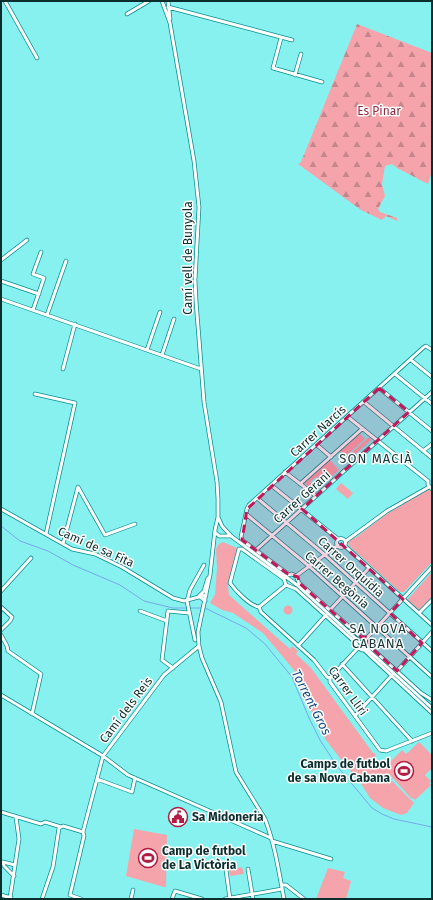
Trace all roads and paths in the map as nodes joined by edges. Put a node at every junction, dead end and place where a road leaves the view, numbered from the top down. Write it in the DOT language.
graph roads {
  1 [pos="5,1"];
  2 [pos="148,1"];
  3 [pos="162,1"];
  4 [pos="168,1"];
  5 [pos="168,7"];
  6 [pos="128,14"];
  7 [pos="170,23"];
  8 [pos="281,38"];
  9 [pos="292,40"];
  10 [pos="301,54"];
  11 [pos="37,58"];
  12 [pos="294,75"];
  13 [pos="322,82"];
  14 [pos="27,240"];
  15 [pos="41,252"];
  16 [pos="1,260"];
  17 [pos="66,262"];
  18 [pos="1,281"];
  19 [pos="38,294"];
  20 [pos="1,298"];
  21 [pos="33,310"];
  22 [pos="160,312"];
  23 [pos="47,315"];
  24 [pos="174,319"];
  25 [pos="75,324"];
  26 [pos="147,350"];
  27 [pos="432,350"];
  28 [pos="162,355"];
  29 [pos="411,360"];
  30 [pos="63,369"];
  31 [pos="202,369"];
  32 [pos="395,374"];
  33 [pos="432,377"];
  34 [pos="379,388"];
  35 [pos="432,392"];
  36 [pos="35,394"];
  37 [pos="425,398"];
  38 [pos="364,402"];
  39 [pos="432,404"];
  40 [pos="409,412"];
  41 [pos="348,417"];
  42 [pos="393,427"];
  43 [pos="362,429"];
  44 [pos="432,431"];
  45 [pos="377,441"];
  46 [pos="432,444"];
  47 [pos="316,445"];
  48 [pos="423,451"];
  49 [pos="331,457"];
  50 [pos="432,458"];
  51 [pos="286,472"];
  52 [pos="430,480"];
  53 [pos="300,484"];
  54 [pos="271,485"];
  55 [pos="430,488"];
  56 [pos="316,496"];
  57 [pos="257,498"];
  58 [pos="1,509"];
  59 [pos="302,509"];
  60 [pos="246,514"];
  61 [pos="218,517"];
  62 [pos="286,523"];
  63 [pos="135,524"];
  64 [pos="222,526"];
  65 [pos="215,530"];
  66 [pos="225,530"];
  67 [pos="46,534"];
  68 [pos="223,535"];
  69 [pos="219,536"];
  70 [pos="231,536"];
  71 [pos="272,536"];
  72 [pos="338,539"];
  73 [pos="214,541"];
  74 [pos="346,541"];
  75 [pos="63,544"];
  76 [pos="338,545"];
  77 [pos="345,546"];
  78 [pos="256,550"];
  79 [pos="326,555"];
  80 [pos="31,558"];
  81 [pos="204,565"];
  82 [pos="310,567"];
  83 [pos="432,567"];
  84 [pos="369,568"];
  85 [pos="210,575"];
  86 [pos="286,576"];
  87 [pos="296,576"];
  88 [pos="356,582"];
  89 [pos="298,584"];
  90 [pos="286,585"];
  91 [pos="293,587"];
  92 [pos="1,591"];
  93 [pos="206,595"];
  94 [pos="199,596"];
  95 [pos="343,596"];
  96 [pos="187,599"];
  97 [pos="403,599"];
  98 [pos="432,600"];
  99 [pos="205,601"];
  100 [pos="1,607"];
  101 [pos="259,607"];
  102 [pos="330,610"];
  103 [pos="140,611"];
  104 [pos="189,613"];
  105 [pos="390,613"];
  106 [pos="419,613"];
  107 [pos="326,615"];
  108 [pos="167,621"];
  109 [pos="432,625"];
  110 [pos="377,627"];
  111 [pos="1,630"];
  112 [pos="432,632"];
  113 [pos="1,635"];
  114 [pos="366,639"];
  115 [pos="194,640"];
  116 [pos="358,640"];
  117 [pos="422,643"];
  118 [pos="199,646"];
  119 [pos="298,646"];
  120 [pos="366,647"];
  121 [pos="358,648"];
  122 [pos="432,652"];
  123 [pos="409,657"];
  124 [pos="342,664"];
  125 [pos="172,668"];
  126 [pos="397,670"];
  127 [pos="392,675"];
  128 [pos="432,677"];
  129 [pos="330,678"];
  130 [pos="1,695"];
  131 [pos="372,697"];
  132 [pos="432,700"];
  133 [pos="432,708"];
  134 [pos="432,713"];
  135 [pos="32,714"];
  136 [pos="355,716"];
  137 [pos="432,733"];
  138 [pos="412,741"];
  139 [pos="103,756"];
  140 [pos="135,778"];
  141 [pos="97,779"];
  142 [pos="1,812"];
  143 [pos="16,817"];
  144 [pos="60,827"];
  145 [pos="83,832"];
  146 [pos="272,840"];
  147 [pos="331,859"];
  148 [pos="15,865"];
  149 [pos="248,869"];
  150 [pos="226,870"];
  151 [pos="14,876"];
  152 [pos="282,887"];
  153 [pos="133,890"];
  154 [pos="252,894"];
  155 [pos="1,895"];
  156 [pos="11,899"];
  157 [pos="42,899"];
  158 [pos="81,899"];
  159 [pos="131,899"];
  160 [pos="172,899"];
  161 [pos="202,899"];
  162 [pos="225,899"];
  163 [pos="230,899"];
  164 [pos="253,899"];
  165 [pos="284,899"];
  166 [pos="304,899"];
  1 -- 11 [label="street"];
  2 -- 6 [label="street"];
  3 -- 7 [label="street"];
  4 -- 5 [label="street"];
  5 -- 7 [label="street"];
  5 -- 8 [label="street"];
  7 -- 31 [label="street, Camí vell de Bunyola"];
  8 -- 9 [label="street"];
  8 -- 12 [label="street"];
  10 -- 12 [label="street"];
  12 -- 13 [label="street"];
  14 -- 16 [label="street"];
  15 -- 19 [label="street"];
  17 -- 23 [label="street"];
  18 -- 19 [label="street"];
  19 -- 21 [label="street"];
  20 -- 21 [label="street"];
  21 -- 23 [label="street"];
  22 -- 26 [label="street"];
  23 -- 25 [label="street"];
  24 -- 28 [label="street"];
  25 -- 26 [label="street"];
  25 -- 30 [label="street"];
  26 -- 28 [label="street"];
  27 -- 29 [label="street, Carrer Narcís"];
  28 -- 31 [label="street"];
  29 -- 32 [label="street, Carrer Narcís"];
  29 -- 33 [label="street"];
  31 -- 61 [label="street, Camí vell de Bunyola"];
  32 -- 34 [label="street, Carrer Narcís"];
  32 -- 37 [label="street"];
  34 -- 38 [label="street, Carrer Narcís"];
  34 -- 40 [label="street"];
  35 -- 37 [label="street, Carrer Gerani"];
  36 -- 67 [label="street"];
  37 -- 39 [label="street"];
  37 -- 40 [label="street, Carrer Gerani"];
  38 -- 41 [label="street, Carrer Narcís"];
  38 -- 42 [label="street"];
  40 -- 42 [label="street, Carrer Gerani"];
  40 -- 44 [label="street"];
  41 -- 43 [label="street"];
  41 -- 47 [label="street, Carrer Narcís"];
  42 -- 45 [label="street, Carrer Gerani"];
  42 -- 48 [label="street"];
  43 -- 45 [label="street"];
  43 -- 49 [label="street"];
  45 -- 52 [label="street"];
  45 -- 56 [label="street, Carrer Gerani"];
  46 -- 48 [label="street"];
  47 -- 49 [label="street"];
  47 -- 51 [label="street, Carrer Narcís"];
  48 -- 50 [label="street"];
  49 -- 53 [label="street"];
  51 -- 53 [label="street"];
  51 -- 54 [label="street, Carrer Narcís"];
  52 -- 55 [label="street"];
  53 -- 56 [label="street"];
  54 -- 57 [label="street, Carrer Narcís"];
  54 -- 59 [label="street"];
  55 -- 74 [label="street"];
  56 -- 59 [label="street, Carrer Gerani"];
  57 -- 60 [label="street, Carrer Narcís"];
  57 -- 62 [label="street, Carrer Orquídia"];
  58 -- 67 [label="street, Camí de sa Fita"];
  59 -- 62 [label="street, Carrer Gerani"];
  59 -- 72 [label="street"];
  60 -- 71 [label="street, Carrer Begònia"];
  60 -- 78 [label="street, Carrer Narcís"];
  61 -- 64 [label="street, Camí vell de Bunyola"];
  61 -- 65 [label="street, Camí vell de Bunyola"];
  62 -- 71 [label="street, Carrer Gerani"];
  62 -- 79 [label="street, Carrer Orquídia"];
  63 -- 75 [label="street"];
  64 -- 65 [label="street"];
  64 -- 66 [label="street"];
  65 -- 69 [label="street"];
  65 -- 73 [label="street, Camí vell de Bunyola"];
  66 -- 68 [label="street"];
  66 -- 70 [label="street"];
  67 -- 75 [label="street, Camí de sa Fita"];
  68 -- 69 [label="street"];
  68 -- 70 [label="street"];
  69 -- 73 [label="street"];
  70 -- 86 [label="street"];
  71 -- 78 [label="street, Carrer Gerani"];
  71 -- 82 [label="street, Carrer Begònia"];
  72 -- 74 [label="street"];
  72 -- 76 [label="street"];
  73 -- 85 [label="street, Camí vell de Bunyola"];
  74 -- 77 [label="street"];
  75 -- 96 [label="street, Camí de sa Fita"];
  76 -- 77 [label="street"];
  76 -- 79 [label="street"];
  77 -- 84 [label="street"];
  78 -- 86 [label="street"];
  79 -- 82 [label="street"];
  79 -- 88 [label="street, Carrer Orquídia"];
  80 -- 92 [label="street"];
  81 -- 96 [label="street"];
  82 -- 87 [label="street"];
  82 -- 95 [label="street, Carrer Begònia"];
  83 -- 97 [label="street"];
  84 -- 88 [label="street"];
  84 -- 97 [label="street"];
  85 -- 93 [label="street, Camí vell de Bunyola"];
  85 -- 94 [label="street"];
  86 -- 87 [label="street"];
  86 -- 89 [label="street"];
  86 -- 90 [label="street"];
  86 -- 101 [label="street, Carrer Lliri"];
  87 -- 89 [label="street"];
  88 -- 95 [label="street"];
  88 -- 105 [label="street, Carrer Orquídia"];
  89 -- 91 [label="street"];
  89 -- 102 [label="street"];
  89 -- 116 [label="street"];
  90 -- 91 [label="street"];
  90 -- 101 [label="street"];
  91 -- 107 [label="street"];
  93 -- 94 [label="street, Camí de sa Fita"];
  93 -- 99 [label="street, Camí vell de Bunyola"];
  94 -- 96 [label="street, Camí de sa Fita"];
  94 -- 99 [label="street"];
  95 -- 102 [label="street"];
  95 -- 110 [label="street, Carrer Begònia"];
  96 -- 104 [label="street"];
  97 -- 105 [label="street"];
  97 -- 106 [label="street"];
  98 -- 106 [label="street"];
  99 -- 118 [label="street, Camí vell de Bunyola"];
  100 -- 111 [label="street"];
  101 -- 119 [label="street, Carrer Lliri"];
  102 -- 116 [label="street"];
  103 -- 108 [label="street"];
  104 -- 108 [label="street"];
  104 -- 115 [label="street"];
  105 -- 110 [label="street"];
  105 -- 117 [label="street, Carrer Orquídia"];
  106 -- 109 [label="street"];
  107 -- 116 [label="street"];
  107 -- 119 [label="street"];
  108 -- 125 [label="street"];
  110 -- 114 [label="street"];
  110 -- 123 [label="street, Carrer Begònia"];
  112 -- 117 [label="street"];
  113 -- 135 [label="street"];
  114 -- 116 [label="street"];
  114 -- 120 [label="street"];
  116 -- 120 [label="street"];
  116 -- 121 [label="street"];
  117 -- 122 [label="street, Carrer Orquídia"];
  117 -- 123 [label="street"];
  118 -- 125 [label="street, Camí dels Reis"];
  118 -- 146 [label="street, Camí vell de Bunyola"];
  119 -- 129 [label="street, Carrer Lliri"];
  120 -- 121 [label="street"];
  120 -- 126 [label="street"];
  120 -- 127 [label="street"];
  120 -- 133 [label="street"];
  121 -- 124 [label="street"];
  123 -- 126 [label="street"];
  123 -- 128 [label="street, Carrer Begònia"];
  124 -- 129 [label="street"];
  124 -- 131 [label="street"];
  125 -- 139 [label="street, Camí dels Reis"];
  126 -- 132 [label="street"];
  127 -- 131 [label="street"];
  127 -- 134 [label="street"];
  129 -- 136 [label="street, Carrer Lliri"];
  130 -- 135 [label="street, Camí dels Reis"];
  131 -- 136 [label="street"];
  131 -- 138 [label="street"];
  135 -- 139 [label="street, Camí dels Reis"];
  136 -- 138 [label="street, Carrer Lliri"];
  137 -- 138 [label="street, Carrer Lliri"];
  139 -- 140 [label="street"];
  139 -- 141 [label="street"];
  140 -- 141 [label="street"];
  140 -- 146 [label="street"];
  141 -- 145 [label="street"];
  142 -- 143 [label="street"];
  143 -- 144 [label="street"];
  143 -- 148 [label="street"];
  144 -- 145 [label="street"];
  144 -- 157 [label="street"];
  145 -- 158 [label="street"];
  146 -- 147 [label="street"];
  146 -- 152 [label="street, Camí vell de Bunyola"];
  148 -- 151 [label="street"];
  148 -- 151 [label="street"];
  149 -- 154 [label="street"];
  150 -- 163 [label="street"];
  151 -- 156 [label="street"];
  152 -- 154 [label="street"];
  152 -- 165 [label="street, Camí vell de Bunyola"];
  152 -- 166 [label="street"];
  153 -- 159 [label="street"];
  154 -- 163 [label="street"];
  154 -- 164 [label="street"];
  155 -- 156 [label="street"];
  160 -- 161 [label="street"];
  162 -- 163 [label="street"];
}
